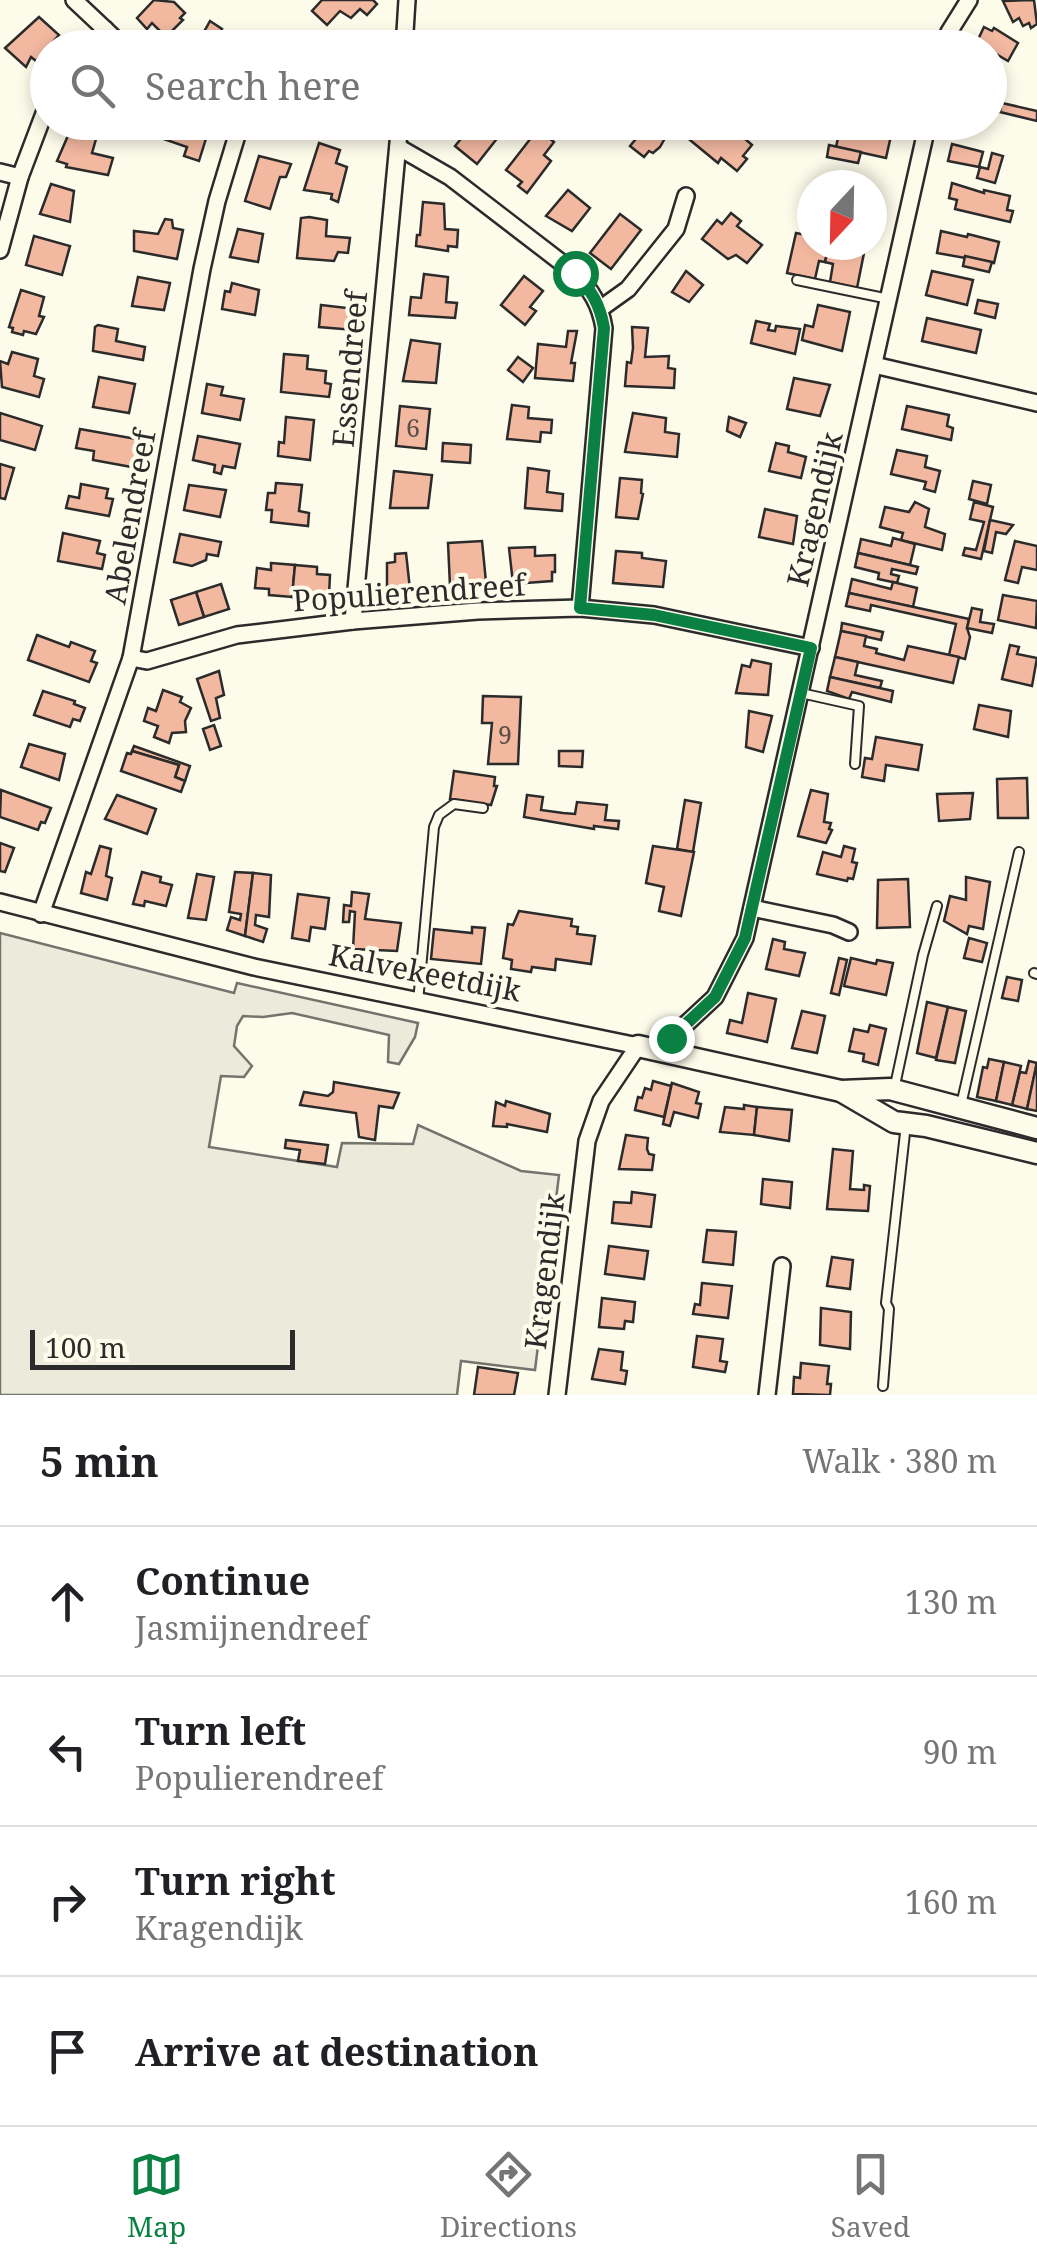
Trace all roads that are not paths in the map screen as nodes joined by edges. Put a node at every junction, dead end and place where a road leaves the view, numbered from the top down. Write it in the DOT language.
graph roads {
  1 [pos="74,0"];
  2 [pos="408,0"];
  3 [pos="969,0"];
  4 [pos="105,29"];
  5 [pos="406,30"];
  6 [pos="950,30"];
  7 [pos="34,140"];
  8 [pos="236,140"];
  9 [pos="399,140"];
  10 [pos="924,140"];
  11 [pos="398,147"];
  12 [pos="0,172"];
  13 [pos="20,178"];
  14 [pos="686,196"];
  15 [pos="0,250"];
  16 [pos="797,280"];
  17 [pos="889,299"];
  18 [pos="600,309"];
  19 [pos="874,365"];
  20 [pos="1037,403"];
  21 [pos="580,608"];
  22 [pos="353,621"];
  23 [pos="811,648"];
  24 [pos="131,658"];
  25 [pos="800,693"];
  26 [pos="854,764"];
  27 [pos="483,808"];
  28 [pos="1019,852"];
  29 [pos="0,902"];
  30 [pos="937,906"];
  31 [pos="752,908"];
  32 [pos="41,914"];
  33 [pos="848,932"];
  34 [pos="418,1002"];
  35 [pos="638,1046"];
  36 [pos="664,1052"];
  37 [pos="894,1090"];
  38 [pos="841,1092"];
  39 [pos="960,1109"];
  40 [pos="906,1124"];
  41 [pos="1037,1128"];
  42 [pos="1037,1152"];
  43 [pos="782,1266"];
  44 [pos="883,1386"];
  45 [pos="557,1395"];
  46 [pos="767,1395"];
  1 -- 4 [label="street"];
  2 -- 5 [label="street"];
  3 -- 6 [label="street"];
  7 -- 13 [label="street"];
  8 -- 24 [label="street, Abelendreef"];
  9 -- 11 [label="street, Essendreef"];
  10 -- 17 [label="street, Kragendijk"];
  11 -- 18 [label="street"];
  11 -- 22 [label="street, Essendreef"];
  12 -- 13 [label="street"];
  13 -- 15 [label="street"];
  14 -- 18 [label="street"];
  16 -- 17 [label="lane"];
  17 -- 19 [label="street, Kragendijk"];
  18 -- 21 [label="street"];
  19 -- 20 [label="street"];
  19 -- 23 [label="street, Kragendijk"];
  21 -- 22 [label="street, Populierendreef"];
  21 -- 23 [label="street, Populierendreef"];
  22 -- 24 [label="street, Populierendreef"];
  23 -- 25 [label="street, Kragendijk"];
  24 -- 32 [label="street, Abelendreef"];
  25 -- 26 [label="lane"];
  25 -- 31 [label="street, Kragendijk"];
  27 -- 34 [label="lane"];
  28 -- 39 [label="lane"];
  29 -- 32 [label="street, Kalvekeetdijk"];
  30 -- 37 [label="lane"];
  31 -- 33 [label="street"];
  31 -- 36 [label="street, Kragendijk"];
  32 -- 34 [label="street, Kalvekeetdijk"];
  34 -- 35 [label="street, Kalvekeetdijk"];
  35 -- 36 [label="street, Kalvekeetdijk"];
  35 -- 45 [label="street, Kragendijk"];
  36 -- 38 [label="street, Kalvekeetdijk"];
  37 -- 38 [label="street, Kalvekeetdijk"];
  37 -- 39 [label="street, Kalvekeetdijk"];
  38 -- 40 [label="street, Kalvekeetdijk"];
  39 -- 41 [label="street, Kalvekeetdijk"];
  40 -- 42 [label="street, Kalvekeetdijk"];
  40 -- 44 [label="lane"];
  43 -- 46 [label="street"];
}
